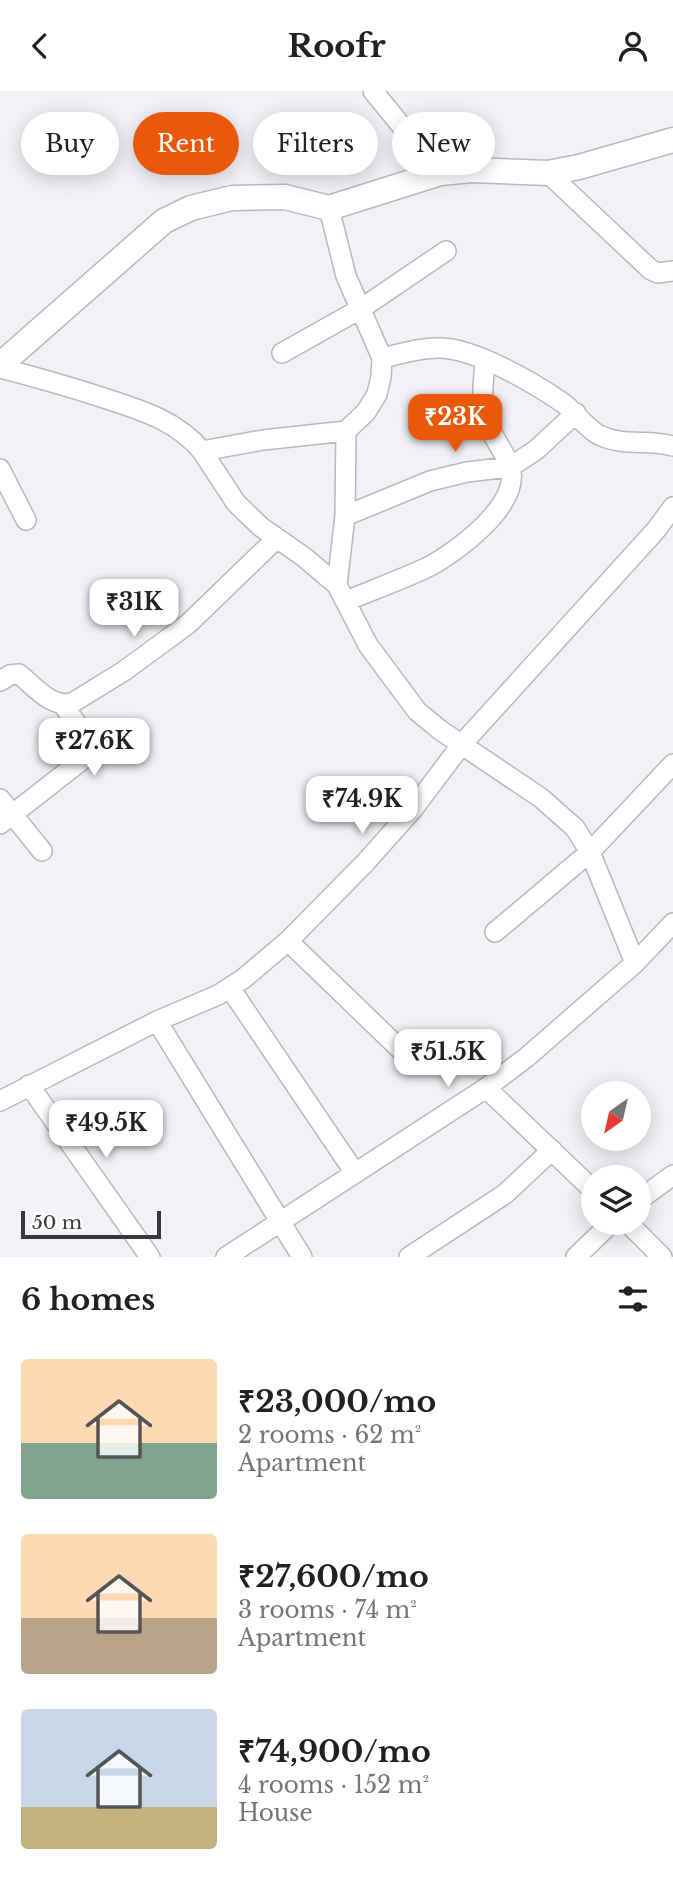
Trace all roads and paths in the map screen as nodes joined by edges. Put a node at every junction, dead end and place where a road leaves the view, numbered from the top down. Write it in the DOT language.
graph roads {
  1 [pos="373,91"];
  2 [pos="392,114"];
  3 [pos="673,140"];
  4 [pos="495,171"];
  5 [pos="548,173"];
  6 [pos="434,175"];
  7 [pos="329,208"];
  8 [pos="446,251"];
  9 [pos="673,271"];
  10 [pos="362,309"];
  11 [pos="282,353"];
  12 [pos="382,358"];
  13 [pos="485,360"];
  14 [pos="0,366"];
  15 [pos="576,413"];
  16 [pos="346,431"];
  17 [pos="673,446"];
  18 [pos="202,451"];
  19 [pos="510,467"];
  20 [pos="0,469"];
  21 [pos="673,507"];
  22 [pos="345,516"];
  23 [pos="26,520"];
  24 [pos="276,539"];
  25 [pos="342,593"];
  26 [pos="0,681"];
  27 [pos="63,705"];
  28 [pos="462,744"];
  29 [pos="673,764"];
  30 [pos="0,799"];
  31 [pos="6,820"];
  32 [pos="42,851"];
  33 [pos="590,852"];
  34 [pos="671,930"];
  35 [pos="495,932"];
  36 [pos="288,941"];
  37 [pos="635,963"];
  38 [pos="230,988"];
  39 [pos="157,1021"];
  40 [pos="401,1050"];
  41 [pos="29,1085"];
  42 [pos="486,1088"];
  43 [pos="0,1101"];
  44 [pos="552,1150"];
  45 [pos="355,1173"];
  46 [pos="673,1175"];
  47 [pos="581,1178"];
  48 [pos="651,1191"];
  49 [pos="279,1222"];
  50 [pos="599,1235"];
  51 [pos="640,1235"];
  52 [pos="150,1257"];
  53 [pos="226,1257"];
  54 [pos="302,1257"];
  55 [pos="409,1257"];
  56 [pos="576,1257"];
  57 [pos="661,1257"];
  1 -- 2 [label="street"];
  3 -- 5 [label="street"];
  4 -- 5 [label="street"];
  5 -- 9 [label="street"];
  6 -- 7 [label="street"];
  7 -- 10 [label="street"];
  7 -- 14 [label="street"];
  8 -- 10 [label="street"];
  10 -- 11 [label="street"];
  10 -- 12 [label="street"];
  12 -- 13 [label="street"];
  12 -- 16 [label="street"];
  13 -- 15 [label="street"];
  13 -- 19 [label="street"];
  14 -- 18 [label="street"];
  15 -- 17 [label="street"];
  15 -- 19 [label="street"];
  16 -- 18 [label="street"];
  16 -- 22 [label="street"];
  18 -- 24 [label="street"];
  19 -- 22 [label="street"];
  19 -- 25 [label="street"];
  20 -- 23 [label="street"];
  21 -- 28 [label="street"];
  22 -- 25 [label="street"];
  24 -- 25 [label="street"];
  24 -- 27 [label="street"];
  25 -- 28 [label="street"];
  26 -- 27 [label="street"];
  27 -- 31 [label="street"];
  28 -- 33 [label="street"];
  28 -- 36 [label="street"];
  29 -- 33 [label="street"];
  30 -- 31 [label="street"];
  31 -- 32 [label="street"];
  33 -- 35 [label="street"];
  33 -- 37 [label="street"];
  34 -- 37 [label="street"];
  36 -- 38 [label="street"];
  36 -- 40 [label="street"];
  37 -- 42 [label="street"];
  38 -- 39 [label="street"];
  38 -- 45 [label="street"];
  39 -- 41 [label="street"];
  39 -- 49 [label="street"];
  41 -- 43 [label="street"];
  41 -- 52 [label="street"];
  42 -- 44 [label="street"];
  42 -- 45 [label="street"];
  44 -- 47 [label="street"];
  44 -- 55 [label="street"];
  45 -- 49 [label="street"];
  46 -- 48 [label="street"];
  49 -- 53 [label="street"];
  49 -- 54 [label="street"];
  50 -- 56 [label="street"];
  51 -- 57 [label="street"];
}
